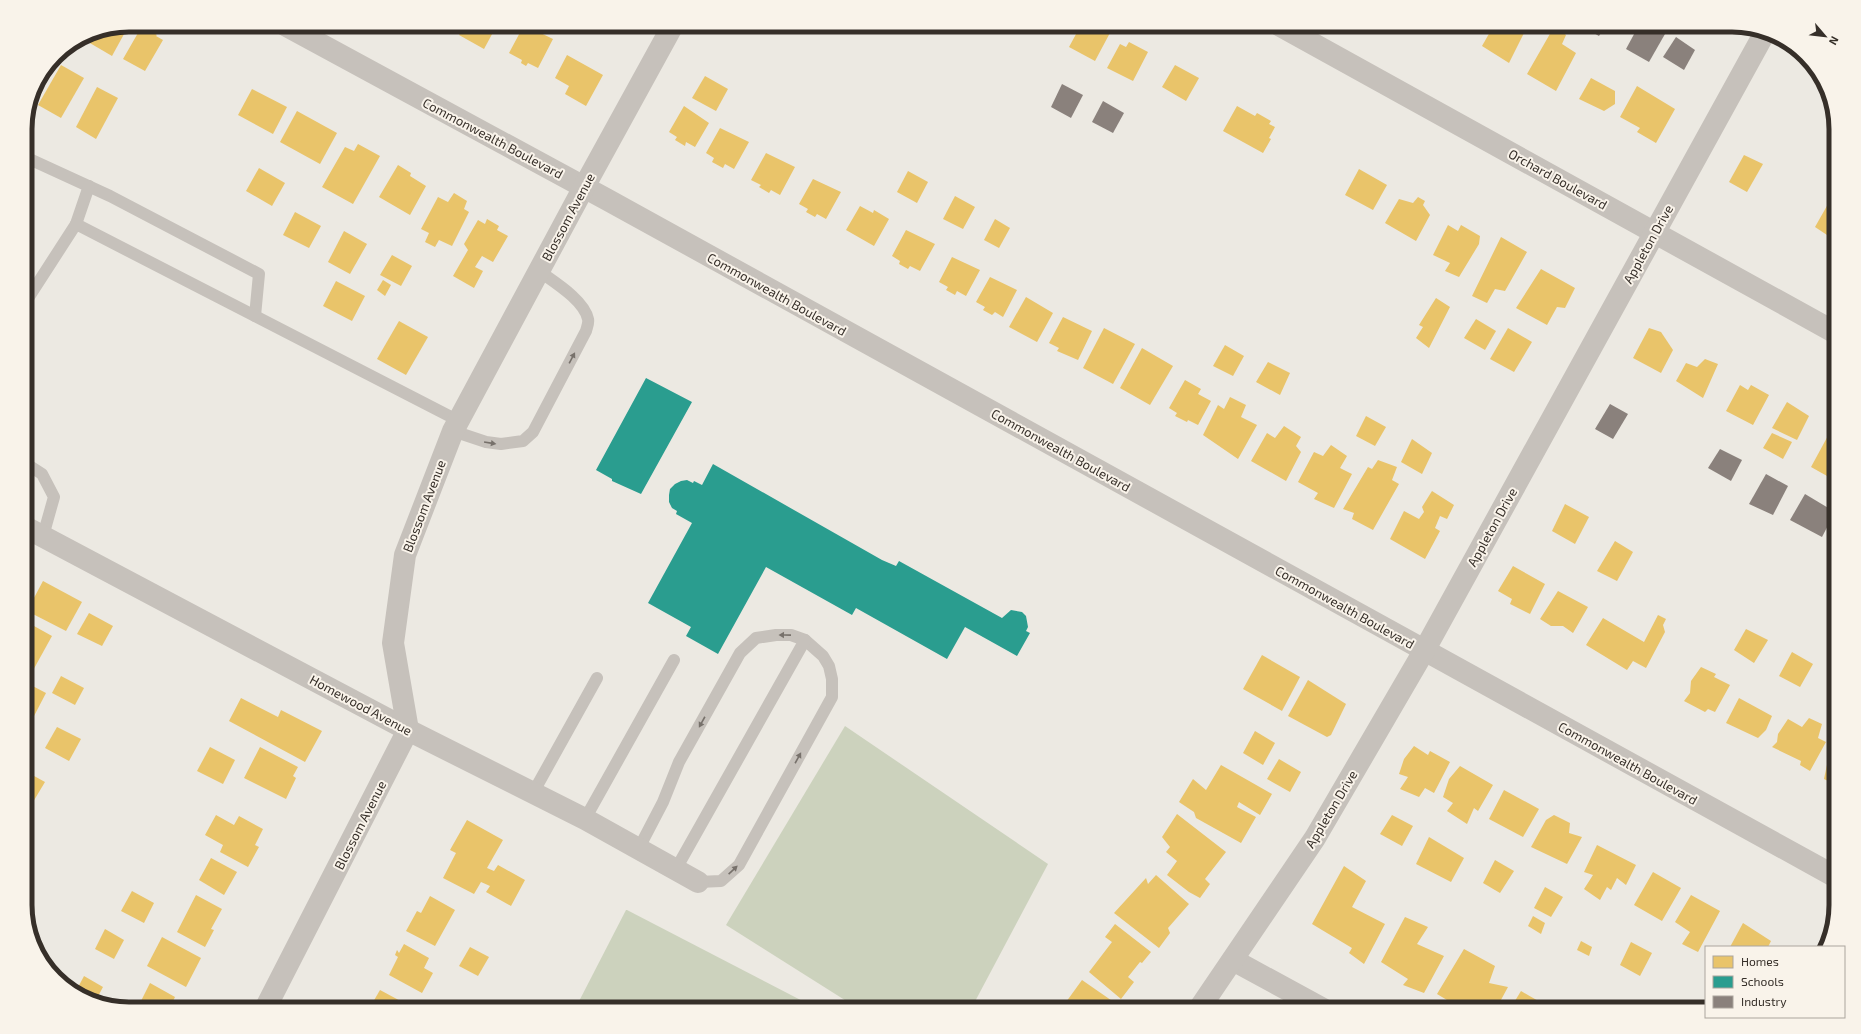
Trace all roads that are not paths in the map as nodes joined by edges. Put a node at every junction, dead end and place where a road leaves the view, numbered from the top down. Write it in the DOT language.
graph roads {
  1 [pos="298,32"];
  2 [pos="669,32"];
  3 [pos="1292,32"];
  4 [pos="1762,37"];
  5 [pos="32,160"];
  6 [pos="90,186"];
  7 [pos="584,187"];
  8 [pos="76,224"];
  9 [pos="1655,232"];
  10 [pos="539,271"];
  11 [pos="32,292"];
  12 [pos="255,316"];
  13 [pos="1829,328"];
  14 [pos="456,426"];
  15 [pos="32,468"];
  16 [pos="34,532"];
  17 [pos="805,640"];
  18 [pos="1424,651"];
  19 [pos="674,660"];
  20 [pos="597,678"];
  21 [pos="408,730"];
  22 [pos="533,793"];
  23 [pos="585,819"];
  24 [pos="639,848"];
  25 [pos="676,869"];
  26 [pos="1829,873"];
  27 [pos="698,882"];
  28 [pos="1233,960"];
  29 [pos="269,1002"];
  30 [pos="1204,1002"];
  31 [pos="1310,1002"];
  1 -- 7 [label="street, Commonwealth Boulevard"];
  2 -- 7 [label="street, Blossom Avenue"];
  3 -- 9 [label="street, Orchard Boulevard"];
  4 -- 9 [label="street, Appleton Drive"];
  5 -- 6 [label="lane"];
  6 -- 8 [label="lane"];
  6 -- 12 [label="lane"];
  7 -- 10 [label="street, Blossom Avenue"];
  7 -- 18 [label="street, Commonwealth Boulevard"];
  8 -- 11 [label="lane"];
  8 -- 12 [label="lane"];
  9 -- 13 [label="street, Orchard Boulevard"];
  9 -- 18 [label="street, Appleton Drive"];
  10 -- 14 [label="street, Blossom Avenue"];
  14 -- 10 [label="lane, one-way"];
  12 -- 14 [label="lane"];
  14 -- 21 [label="street, Blossom Avenue"];
  15 -- 16 [label="lane"];
  16 -- 21 [label="street, Homewood Avenue"];
  17 -- 24 [label="lane, one-way"];
  17 -- 25 [label="lane"];
  27 -- 17 [label="lane, one-way"];
  18 -- 26 [label="street, Commonwealth Boulevard"];
  18 -- 28 [label="street, Appleton Drive"];
  19 -- 23 [label="lane"];
  20 -- 22 [label="lane"];
  21 -- 22 [label="street, Homewood Avenue"];
  21 -- 29 [label="street, Blossom Avenue"];
  22 -- 23 [label="street, Homewood Avenue"];
  23 -- 24 [label="street, Homewood Avenue"];
  24 -- 25 [label="street, Homewood Avenue"];
  25 -- 27 [label="street, Homewood Avenue"];
  28 -- 30 [label="street, Appleton Drive"];
  28 -- 31 [label="street"];
}
